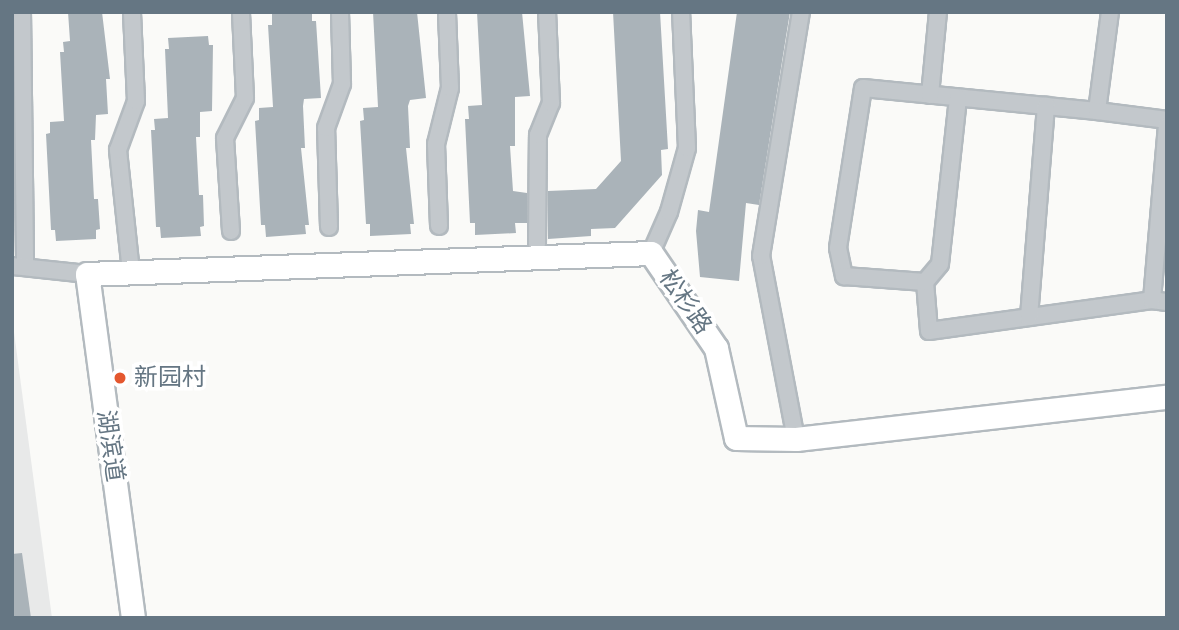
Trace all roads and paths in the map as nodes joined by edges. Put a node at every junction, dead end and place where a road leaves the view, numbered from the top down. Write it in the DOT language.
graph roads {
  1 [pos="22,12"];
  2 [pos="132,12"];
  3 [pos="241,12"];
  4 [pos="340,12"];
  5 [pos="447,12"];
  6 [pos="547,12"];
  7 [pos="681,12"];
  8 [pos="800,12"];
  9 [pos="937,12"];
  10 [pos="1110,12"];
  11 [pos="930,95"];
  12 [pos="958,98"];
  13 [pos="1046,106"];
  14 [pos="1097,111"];
  15 [pos="1167,120"];
  16 [pos="1167,127"];
  17 [pos="439,226"];
  18 [pos="329,227"];
  19 [pos="231,231"];
  20 [pos="537,244"];
  21 [pos="651,253"];
  22 [pos="19,267"];
  23 [pos="131,272"];
  24 [pos="87,274"];
  25 [pos="925,282"];
  26 [pos="1159,301"];
  27 [pos="1029,317"];
  28 [pos="1167,397"];
  29 [pos="796,439"];
  30 [pos="133,618"];
  1 -- 22 [label="street"];
  2 -- 23 [label="street"];
  3 -- 19 [label="street"];
  4 -- 18 [label="street"];
  5 -- 17 [label="street"];
  6 -- 20 [label="street"];
  7 -- 21 [label="street"];
  8 -- 29 [label="street"];
  9 -- 11 [label="street"];
  10 -- 14 [label="street"];
  11 -- 12 [label="street"];
  11 -- 25 [label="street"];
  12 -- 13 [label="street"];
  12 -- 25 [label="street"];
  13 -- 14 [label="street"];
  13 -- 27 [label="street"];
  14 -- 15 [label="street"];
  16 -- 26 [label="street"];
  21 -- 23 [label="street, 松杉路"];
  21 -- 29 [label="street, 松杉路"];
  22 -- 24 [label="street"];
  23 -- 24 [label="street, 松杉路"];
  24 -- 30 [label="street, 湖滨道"];
  25 -- 27 [label="street"];
  26 -- 27 [label="street"];
  28 -- 29 [label="street, 松杉路"];
}
